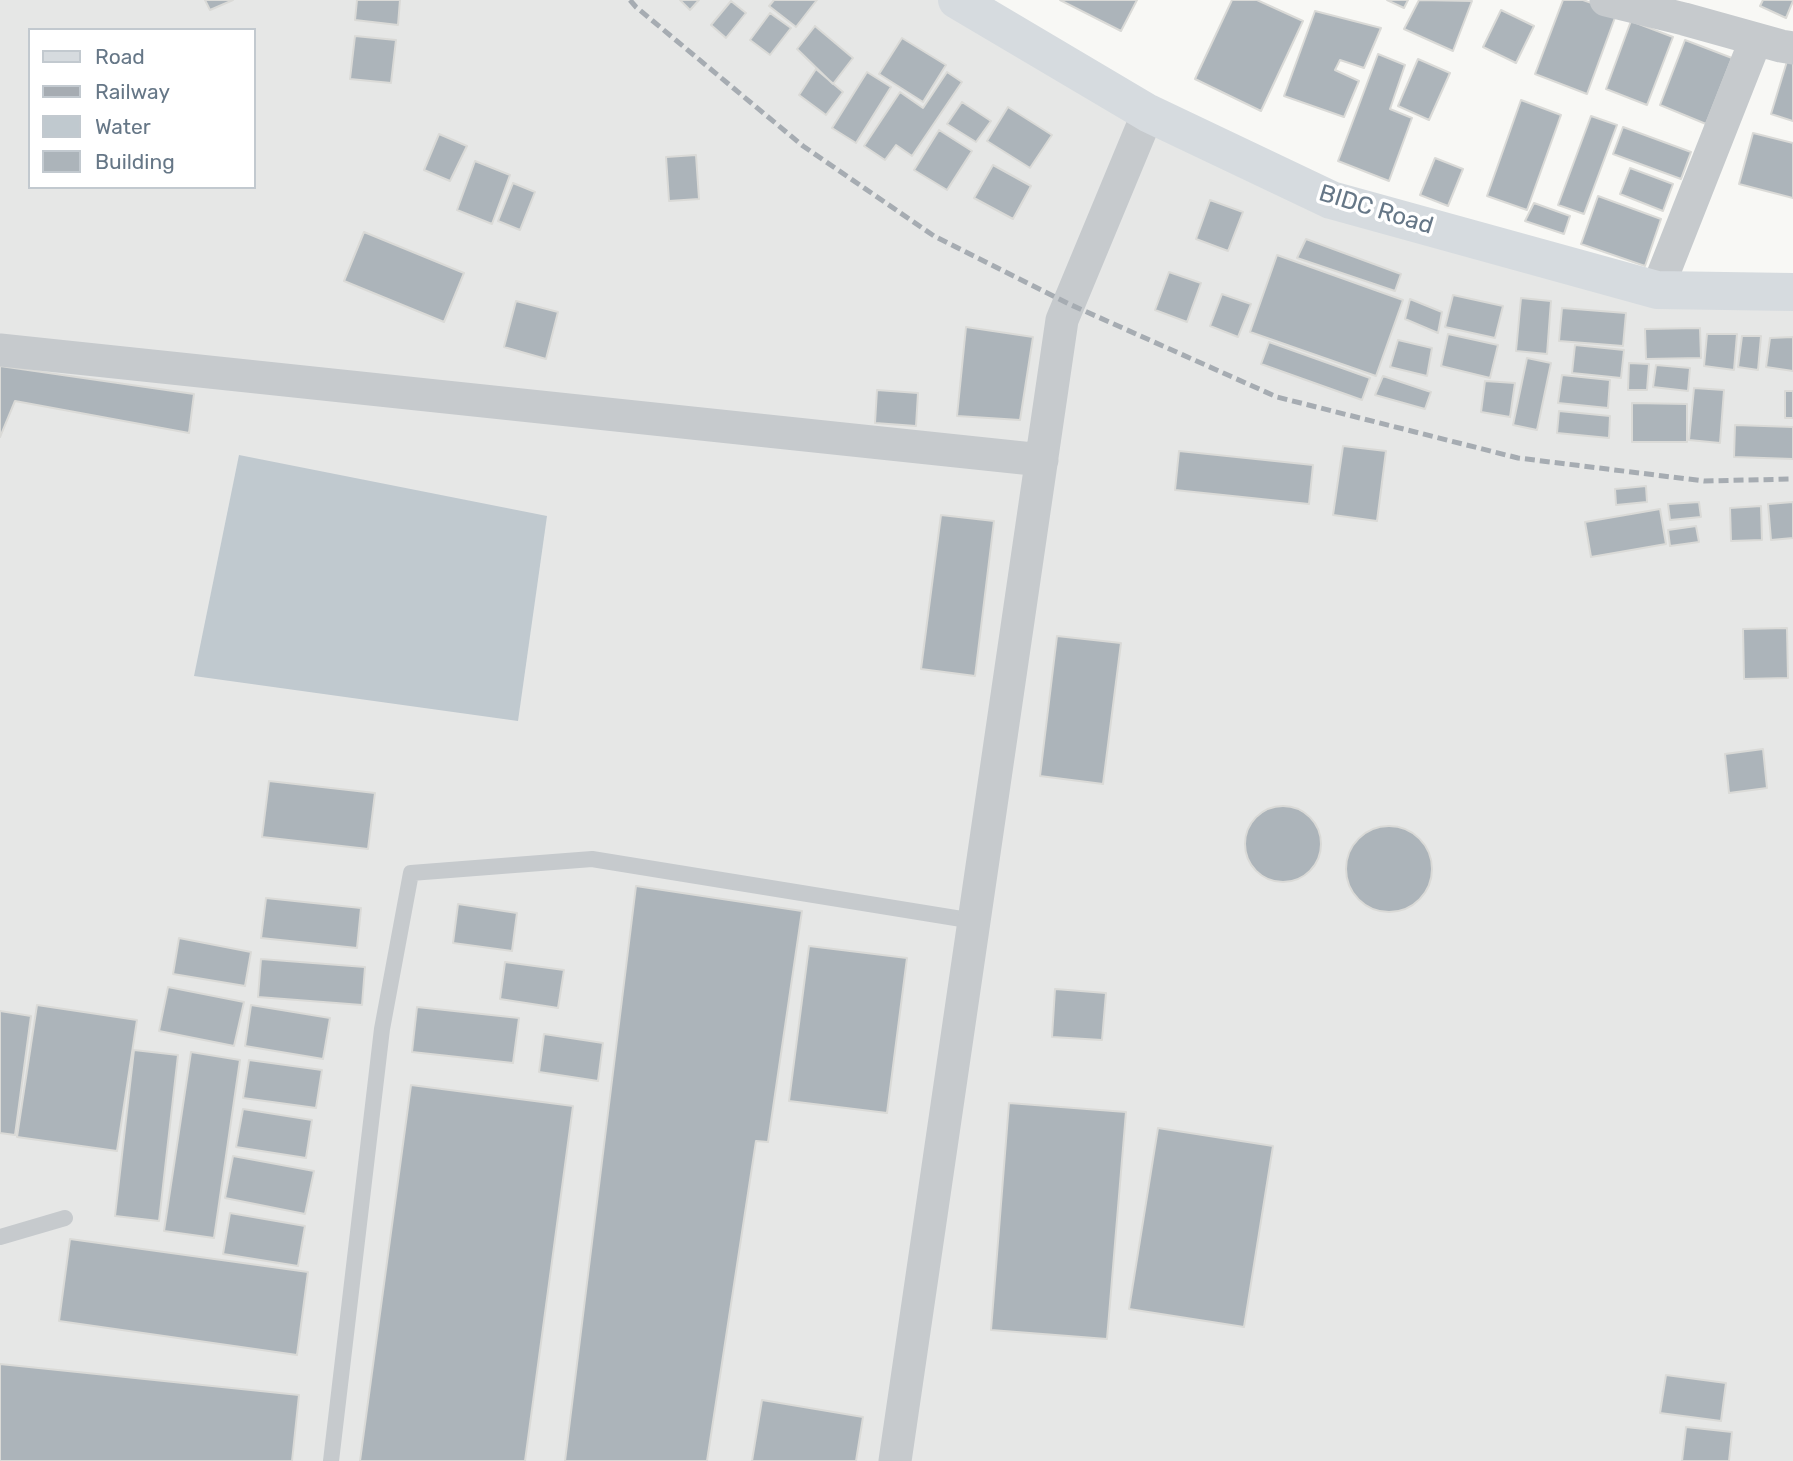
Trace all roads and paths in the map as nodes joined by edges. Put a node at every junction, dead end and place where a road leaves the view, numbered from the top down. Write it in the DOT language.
graph roads {
  1 [pos="957,0"];
  2 [pos="1606,0"];
  3 [pos="1689,9"];
  4 [pos="1781,40"];
  5 [pos="1148,113"];
  6 [pos="1657,290"];
  7 [pos="1793,292"];
  8 [pos="0,350"];
  9 [pos="1042,460"];
  10 [pos="974,921"];
  11 [pos="65,1218"];
  12 [pos="0,1237"];
  13 [pos="331,1461"];
  14 [pos="895,1461"];
  1 -- 5 [label="main road, BIDC Road"];
  2 -- 3 [label="street"];
  3 -- 4 [label="street"];
  4 -- 6 [label="street"];
  5 -- 6 [label="main road, BIDC Road"];
  5 -- 9 [label="street"];
  6 -- 7 [label="main road, BIDC Road"];
  8 -- 9 [label="street"];
  9 -- 10 [label="street"];
  10 -- 13 [label="lane"];
  10 -- 14 [label="street"];
  11 -- 12 [label="lane"];
}
